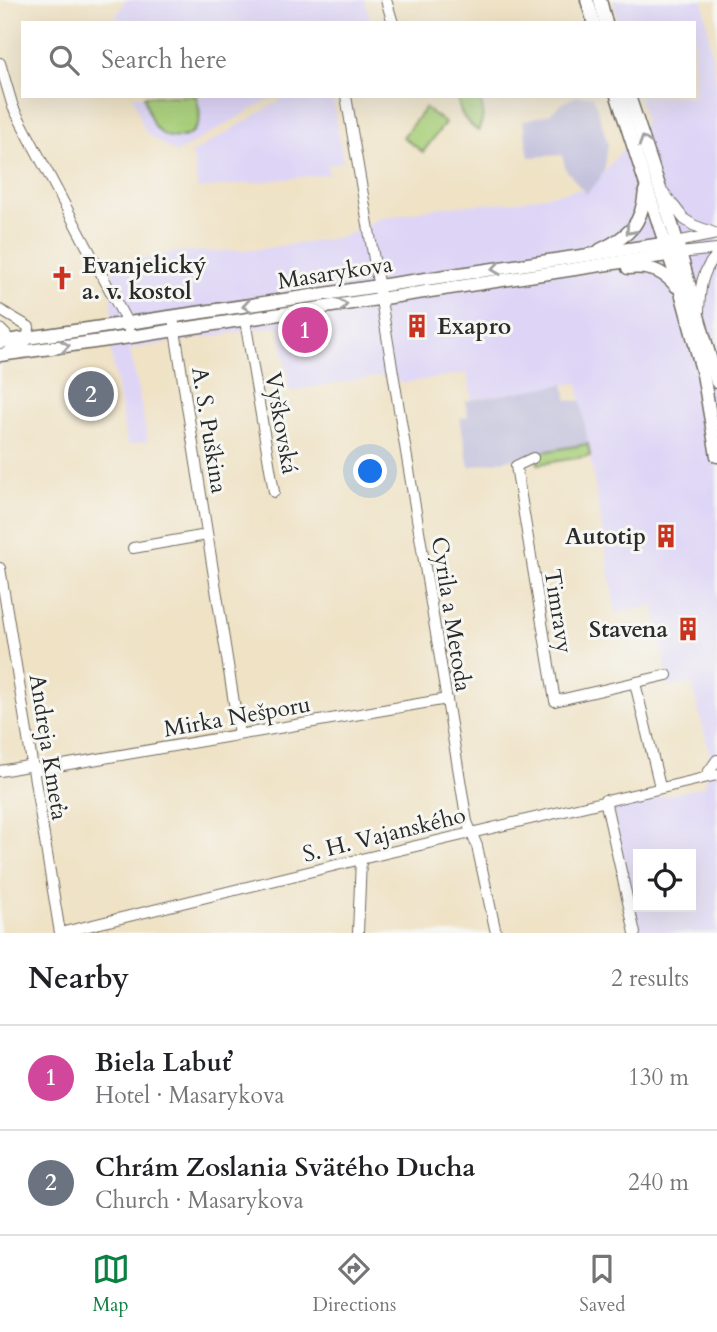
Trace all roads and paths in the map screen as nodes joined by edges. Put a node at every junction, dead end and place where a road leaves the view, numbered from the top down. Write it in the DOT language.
graph roads {
  1 [pos="386,0"];
  2 [pos="587,0"];
  3 [pos="600,0"];
  4 [pos="392,21"];
  5 [pos="593,21"];
  6 [pos="605,21"];
  7 [pos="0,63"];
  8 [pos="345,98"];
  9 [pos="618,98"];
  10 [pos="630,98"];
  11 [pos="652,184"];
  12 [pos="717,234"];
  13 [pos="673,248"];
  14 [pos="717,249"];
  15 [pos="717,255"];
  16 [pos="588,256"];
  17 [pos="600,266"];
  18 [pos="681,292"];
  19 [pos="380,293"];
  20 [pos="282,308"];
  21 [pos="0,310"];
  22 [pos="698,315"];
  23 [pos="245,320"];
  24 [pos="174,324"];
  25 [pos="0,329"];
  26 [pos="129,331"];
  27 [pos="28,333"];
  28 [pos="4,342"];
  29 [pos="18,353"];
  30 [pos="0,355"];
  31 [pos="717,382"];
  32 [pos="717,456"];
  33 [pos="533,458"];
  34 [pos="274,492"];
  35 [pos="207,535"];
  36 [pos="133,548"];
  37 [pos="0,568"];
  38 [pos="667,675"];
  39 [pos="635,683"];
  40 [pos="447,699"];
  41 [pos="239,734"];
  42 [pos="717,760"];
  43 [pos="34,768"];
  44 [pos="0,771"];
  45 [pos="717,775"];
  46 [pos="705,778"];
  47 [pos="717,783"];
  48 [pos="660,787"];
  49 [pos="605,800"];
  50 [pos="471,832"];
  51 [pos="360,859"];
  52 [pos="60,933"];
  53 [pos="358,933"];
  54 [pos="496,933"];
  55 [pos="635,933"];
  1 -- 4 [label="street"];
  2 -- 5 [label="main road"];
  3 -- 6 [label="main road"];
  7 -- 26 [label="street"];
  8 -- 19 [label="street, Cyrila a Metoda"];
  9 -- 11 [label="main road"];
  11 -- 10 [label="main road, one-way"];
  11 -- 12 [label="street"];
  11 -- 13 [label="main road"];
  11 -- 16 [label="main road, one-way"];
  12 -- 13 [label="street"];
  13 -- 14 [label="street"];
  13 -- 16 [label="main road, Masarykova"];
  13 -- 17 [label="main road, Masarykova"];
  13 -- 18 [label="main road"];
  13 -- 22 [label="main road"];
  15 -- 22 [label="street"];
  16 -- 19 [label="main road, Masarykova, one-way"];
  17 -- 18 [label="main road"];
  17 -- 19 [label="main road, Masarykova"];
  18 -- 32 [label="main road"];
  19 -- 20 [label="main road, Masarykova"];
  19 -- 40 [label="street, Cyrila a Metoda"];
  20 -- 23 [label="main road, Masarykova"];
  20 -- 24 [label="main road, Masarykova, one-way"];
  21 -- 27 [label="street"];
  22 -- 31 [label="main road"];
  23 -- 24 [label="main road, Masarykova"];
  23 -- 34 [label="street, Vyškovská"];
  24 -- 26 [label="main road, Masarykova"];
  24 -- 35 [label="street, A. S. Puškina"];
  25 -- 28 [label="street"];
  26 -- 27 [label="main road, Masarykova"];
  29 -- 26 [label="main road, Masarykova, one-way"];
  27 -- 28 [label="main road, Masarykova"];
  27 -- 29 [label="street"];
  28 -- 29 [label="street"];
  29 -- 30 [label="main road, Masarykova"];
  33 -- 39 [label="street, Timravy"];
  35 -- 36 [label="street"];
  35 -- 41 [label="street, A. S. Puškina"];
  37 -- 43 [label="street, Andreja Kmeťa"];
  38 -- 39 [label="street, Timravy"];
  39 -- 48 [label="street"];
  40 -- 41 [label="street, Mirka Nešporu"];
  40 -- 50 [label="street, Cyrila a Metoda"];
  41 -- 43 [label="street, Mirka Nešporu"];
  42 -- 46 [label="street"];
  43 -- 44 [label="street, Mirka Nešporu"];
  43 -- 52 [label="street, Andreja Kmeťa"];
  45 -- 46 [label="street, S. H. Vajanského"];
  46 -- 47 [label="street"];
  46 -- 48 [label="street, S. H. Vajanského"];
  48 -- 49 [label="street, S. H. Vajanského"];
  49 -- 50 [label="street, S. H. Vajanského"];
  49 -- 55 [label="street"];
  50 -- 51 [label="street, S. H. Vajanského"];
  50 -- 54 [label="street, Cyrila a Metoda"];
  51 -- 52 [label="street, S. H. Vajanského"];
  51 -- 53 [label="street"];
}
